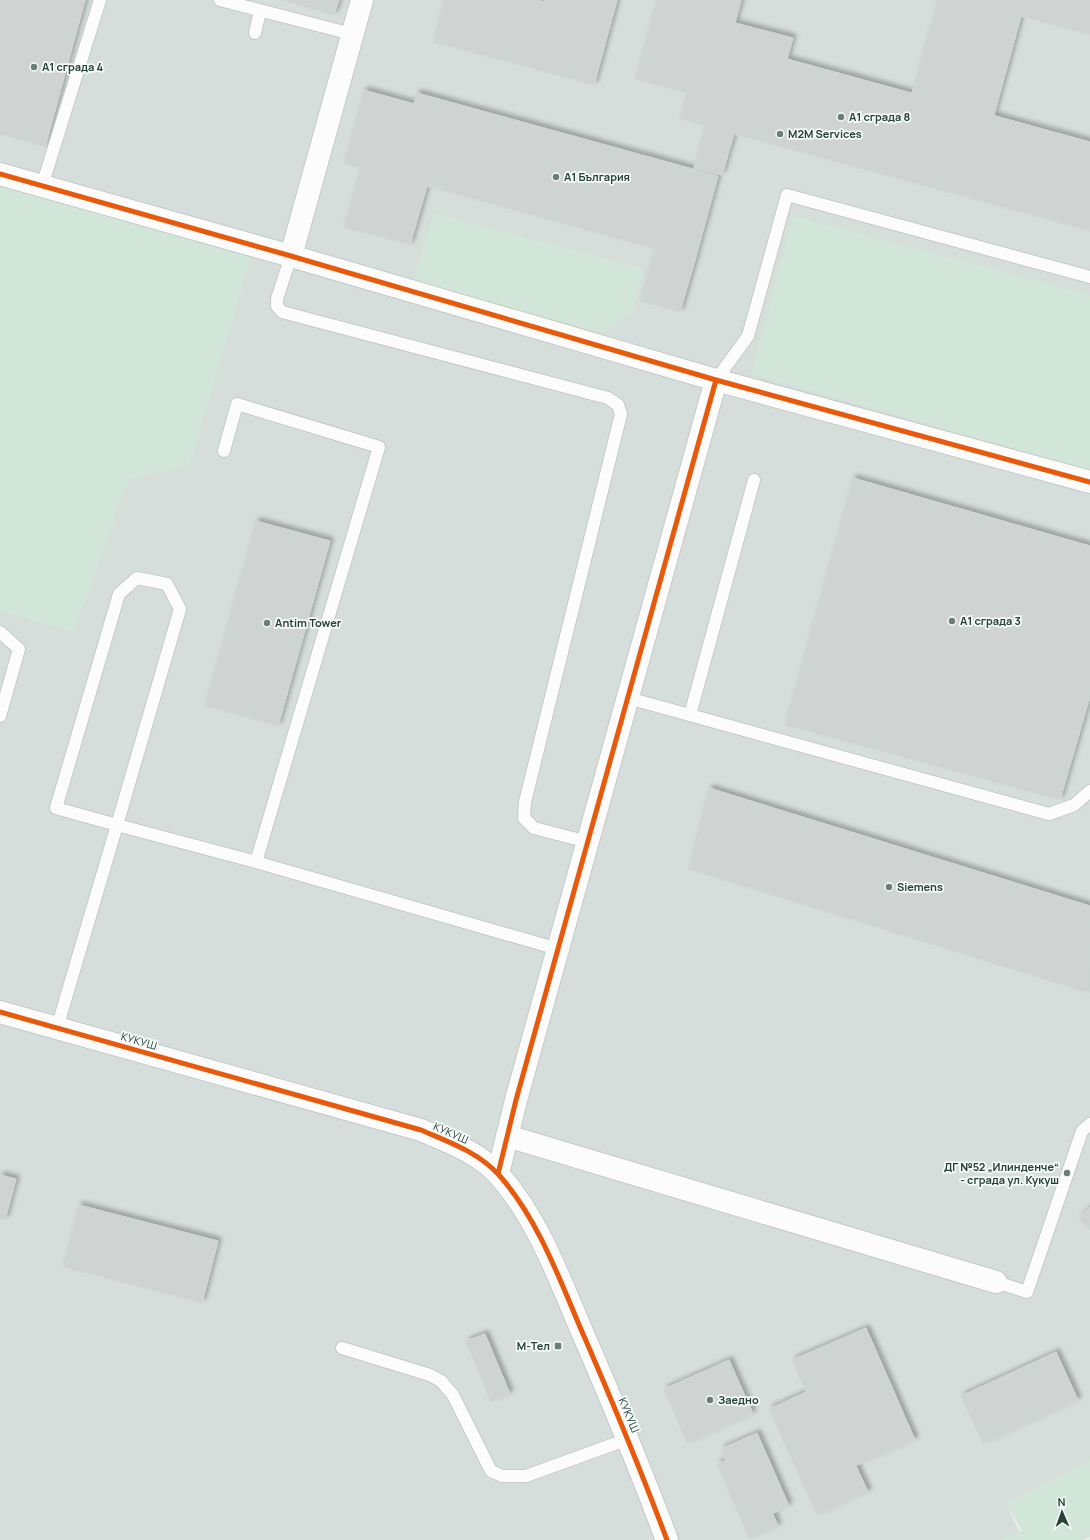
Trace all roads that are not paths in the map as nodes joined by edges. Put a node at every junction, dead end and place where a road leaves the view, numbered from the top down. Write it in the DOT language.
graph roads {
  1 [pos="100,0"];
  2 [pos="220,0"];
  3 [pos="362,0"];
  4 [pos="260,11"];
  5 [pos="255,33"];
  6 [pos="352,34"];
  7 [pos="0,174"];
  8 [pos="42,186"];
  9 [pos="291,256"];
  10 [pos="1090,277"];
  11 [pos="716,380"];
  12 [pos="224,451"];
  13 [pos="754,480"];
  14 [pos="1090,482"];
  15 [pos="0,632"];
  16 [pos="628,698"];
  17 [pos="690,714"];
  18 [pos="0,716"];
  19 [pos="1090,791"];
  20 [pos="117,825"];
  21 [pos="588,842"];
  22 [pos="256,862"];
  23 [pos="558,949"];
  24 [pos="0,1012"];
  25 [pos="57,1028"];
  26 [pos="1090,1124"];
  27 [pos="507,1136"];
  28 [pos="498,1174"];
  29 [pos="996,1282"];
  30 [pos="342,1348"];
  31 [pos="628,1439"];
  32 [pos="667,1540"];
  1 -- 8 [label="lane"];
  2 -- 4 [label="lane"];
  3 -- 6 [label="street"];
  4 -- 5 [label="lane"];
  4 -- 6 [label="lane"];
  6 -- 9 [label="street"];
  7 -- 8 [label="street"];
  8 -- 9 [label="street"];
  9 -- 11 [label="street"];
  9 -- 21 [label="lane"];
  10 -- 11 [label="lane"];
  11 -- 14 [label="street"];
  11 -- 16 [label="street"];
  12 -- 22 [label="lane"];
  13 -- 17 [label="lane"];
  15 -- 18 [label="lane"];
  16 -- 17 [label="lane"];
  16 -- 21 [label="street"];
  17 -- 19 [label="lane"];
  20 -- 20 [label="lane"];
  20 -- 22 [label="lane"];
  20 -- 25 [label="lane"];
  21 -- 23 [label="street"];
  22 -- 23 [label="lane"];
  23 -- 27 [label="street"];
  24 -- 25 [label="street, КУКУШ"];
  25 -- 28 [label="street, КУКУШ"];
  26 -- 29 [label="lane"];
  27 -- 28 [label="street"];
  27 -- 29 [label="street"];
  28 -- 31 [label="street, КУКУШ"];
  30 -- 31 [label="lane"];
  31 -- 32 [label="street, КУКУШ"];
}
